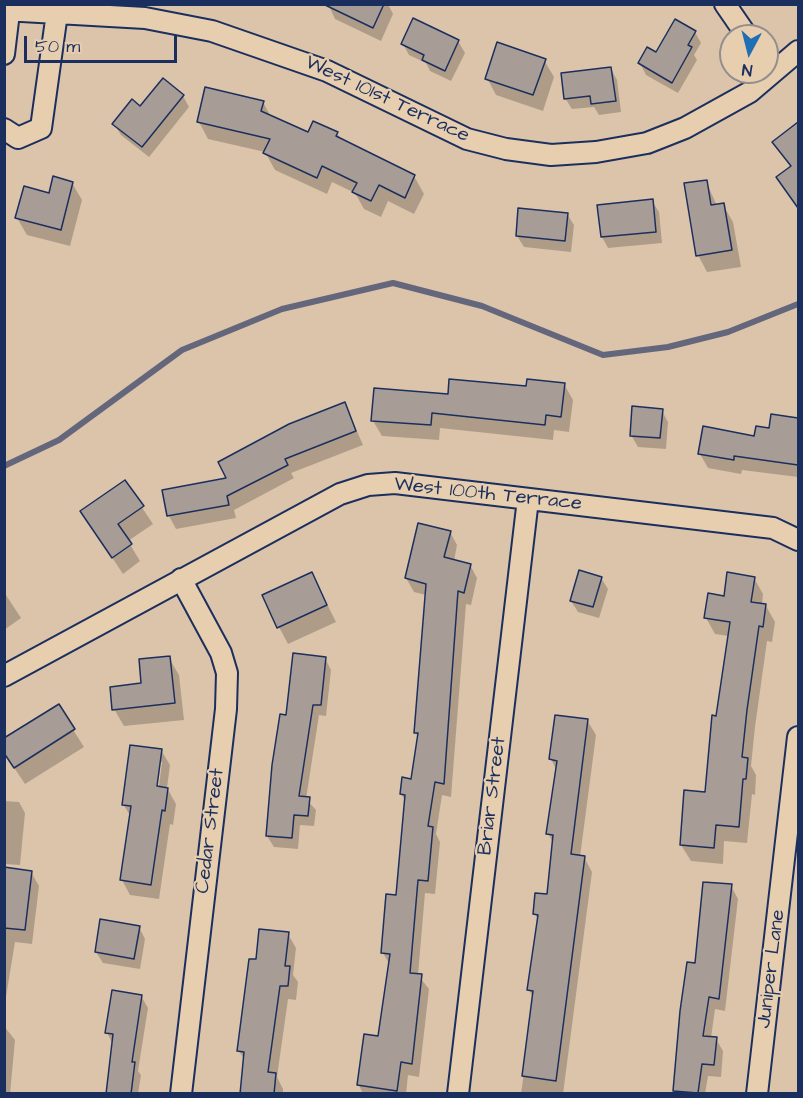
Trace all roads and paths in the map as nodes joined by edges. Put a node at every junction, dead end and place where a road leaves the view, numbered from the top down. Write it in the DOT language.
graph roads {
  1 [pos="725,4"];
  2 [pos="8,8"];
  3 [pos="57,13"];
  4 [pos="739,24"];
  5 [pos="798,51"];
  6 [pos="4,54"];
  7 [pos="779,63"];
  8 [pos="753,84"];
  9 [pos="4,129"];
  10 [pos="528,499"];
  11 [pos="798,540"];
  12 [pos="181,579"];
  13 [pos="4,676"];
  14 [pos="798,737"];
  15 [pos="181,1094"];
  16 [pos="458,1094"];
  17 [pos="757,1094"];
  1 -- 4 [label="street"];
  2 -- 3 [label="street, West 101st Terrace"];
  2 -- 6 [label="street, West 101st Terrace"];
  3 -- 8 [label="street, West 101st Terrace"];
  3 -- 9 [label="street"];
  5 -- 7 [label="street, West 101st Terrace"];
  10 -- 11 [label="street, West 100th Terrace"];
  10 -- 12 [label="street, West 100th Terrace"];
  10 -- 16 [label="street, Briar Street"];
  12 -- 13 [label="street, West 100th Terrace"];
  12 -- 15 [label="street, Cedar Street"];
  14 -- 17 [label="street, Juniper Lane"];
}
